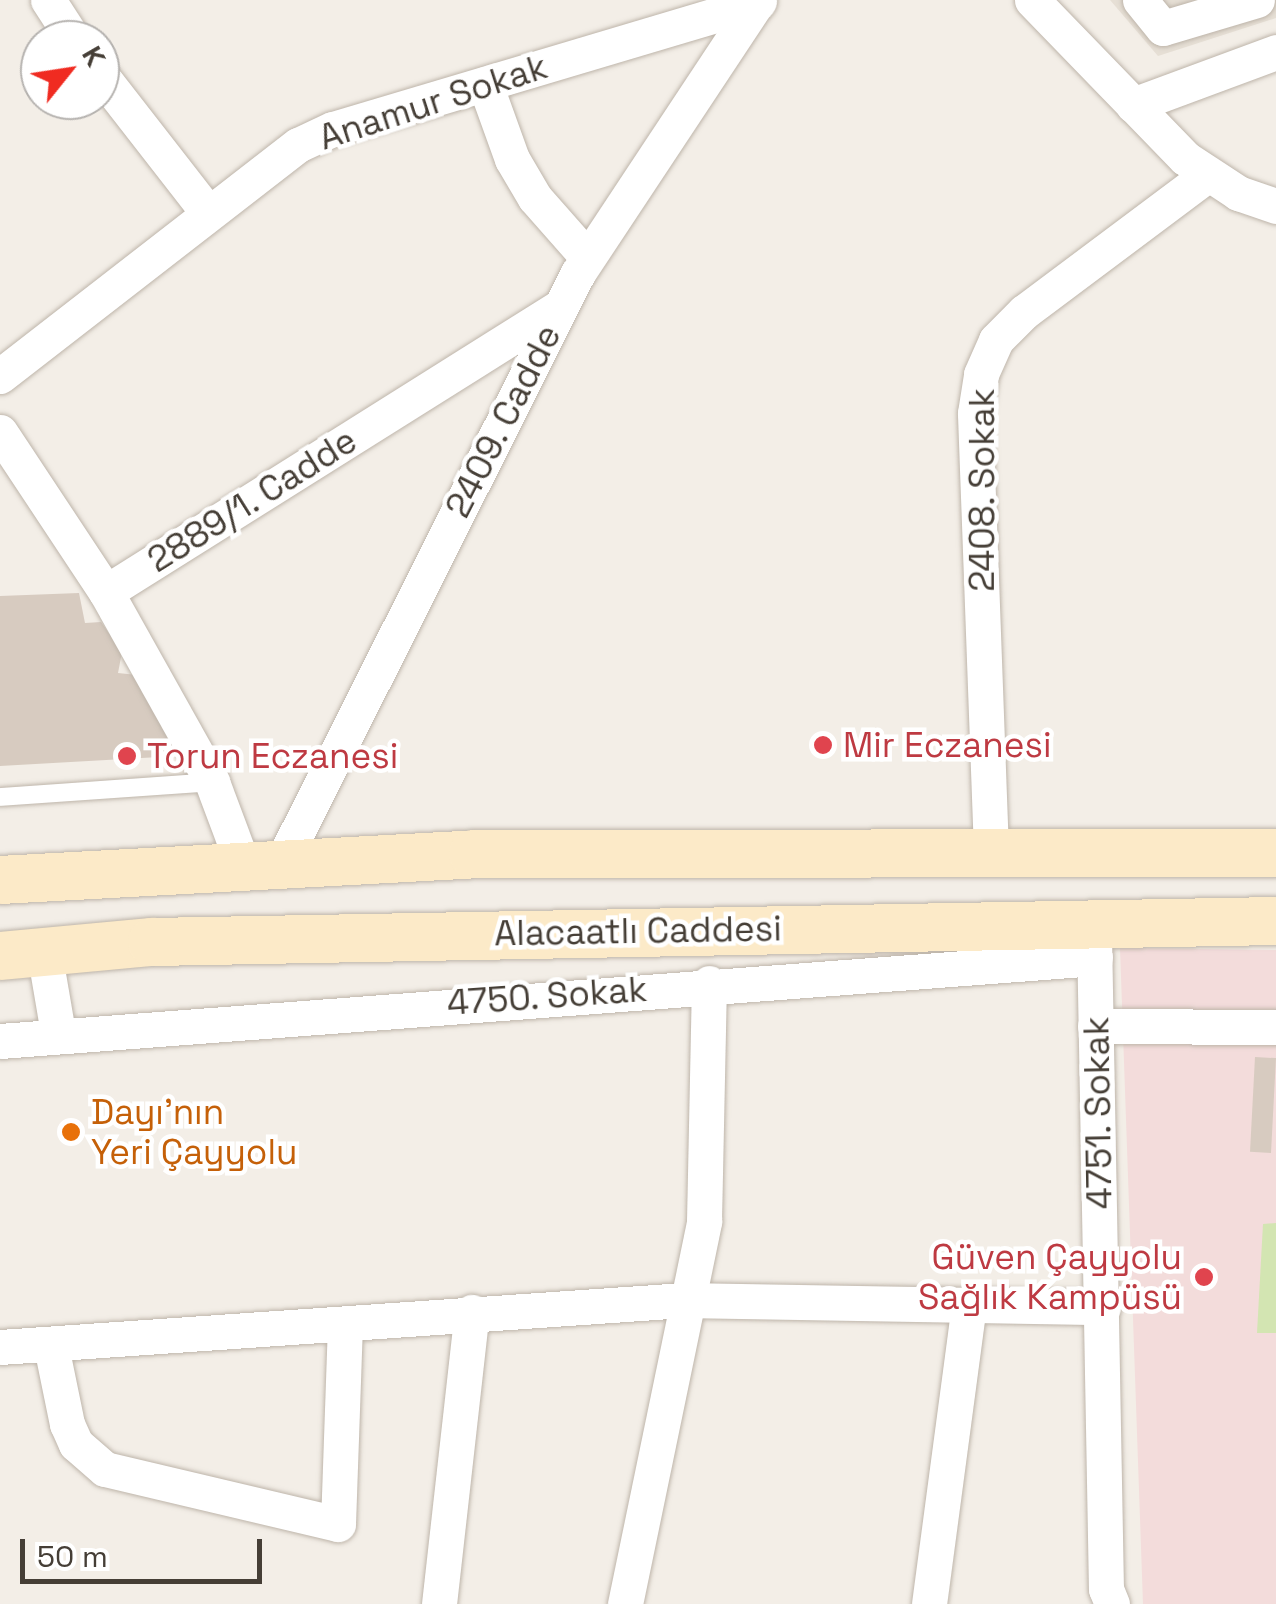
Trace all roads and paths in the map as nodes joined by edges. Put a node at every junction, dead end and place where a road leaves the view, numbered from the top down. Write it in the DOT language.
graph roads {
  1 [pos="1032,0"];
  2 [pos="1140,0"];
  3 [pos="1257,0"];
  4 [pos="758,1"];
  5 [pos="1276,52"];
  6 [pos="486,84"];
  7 [pos="120,100"];
  8 [pos="1132,105"];
  9 [pos="1206,176"];
  10 [pos="1276,206"];
  11 [pos="206,210"];
  12 [pos="587,258"];
  13 [pos="561,306"];
  14 [pos="0,376"];
  15 [pos="0,432"];
  16 [pos="106,592"];
  17 [pos="212,782"];
  18 [pos="0,796"];
  19 [pos="991,851"];
  20 [pos="1276,854"];
  21 [pos="262,864"];
  22 [pos="0,880"];
  23 [pos="1276,921"];
  24 [pos="1094,939"];
  25 [pos="22,953"];
  26 [pos="709,983"];
  27 [pos="1095,1026"];
  28 [pos="1276,1027"];
  29 [pos="58,1033"];
  30 [pos="0,1041"];
  31 [pos="685,1300"];
  32 [pos="969,1304"];
  33 [pos="1102,1307"];
  34 [pos="472,1312"];
  35 [pos="344,1325"];
  36 [pos="51,1346"];
  37 [pos="0,1348"];
  38 [pos="439,1604"];
  39 [pos="625,1604"];
  40 [pos="928,1604"];
  41 [pos="1112,1604"];
  1 -- 8 [label="street"];
  2 -- 3 [label="street"];
  4 -- 6 [label="street, Anamur Sokak"];
  4 -- 12 [label="street, 2409. Cadde"];
  5 -- 8 [label="street"];
  6 -- 11 [label="street, Anamur Sokak"];
  6 -- 12 [label="street"];
  7 -- 11 [label="street"];
  8 -- 9 [label="street"];
  9 -- 10 [label="street"];
  9 -- 19 [label="street, 2408. Sokak"];
  11 -- 14 [label="street, Anamur Sokak"];
  12 -- 13 [label="street, 2409. Cadde"];
  13 -- 16 [label="street, 2889/1. Cadde"];
  13 -- 21 [label="street, 2409. Cadde"];
  15 -- 16 [label="street"];
  16 -- 17 [label="street"];
  17 -- 18 [label="lane"];
  17 -- 21 [label="street"];
  19 -- 20 [label="main road"];
  19 -- 21 [label="main road"];
  21 -- 22 [label="main road"];
  23 -- 24 [label="main road, Alacaatlı Caddesi"];
  24 -- 25 [label="main road, Alacaatlı Caddesi"];
  24 -- 26 [label="street, 4750. Sokak"];
  24 -- 27 [label="street, 4751. Sokak"];
  25 -- 29 [label="street"];
  26 -- 29 [label="street, 4750. Sokak"];
  26 -- 31 [label="street"];
  27 -- 28 [label="street"];
  27 -- 33 [label="street, 4751. Sokak"];
  29 -- 30 [label="street, 4750. Sokak"];
  31 -- 32 [label="street"];
  31 -- 34 [label="street"];
  31 -- 39 [label="street"];
  32 -- 33 [label="street"];
  32 -- 40 [label="street"];
  33 -- 41 [label="street, 4751. Sokak"];
  34 -- 35 [label="street"];
  34 -- 38 [label="street"];
  35 -- 36 [label="street"];
  35 -- 36 [label="street"];
  36 -- 37 [label="street"];
}
